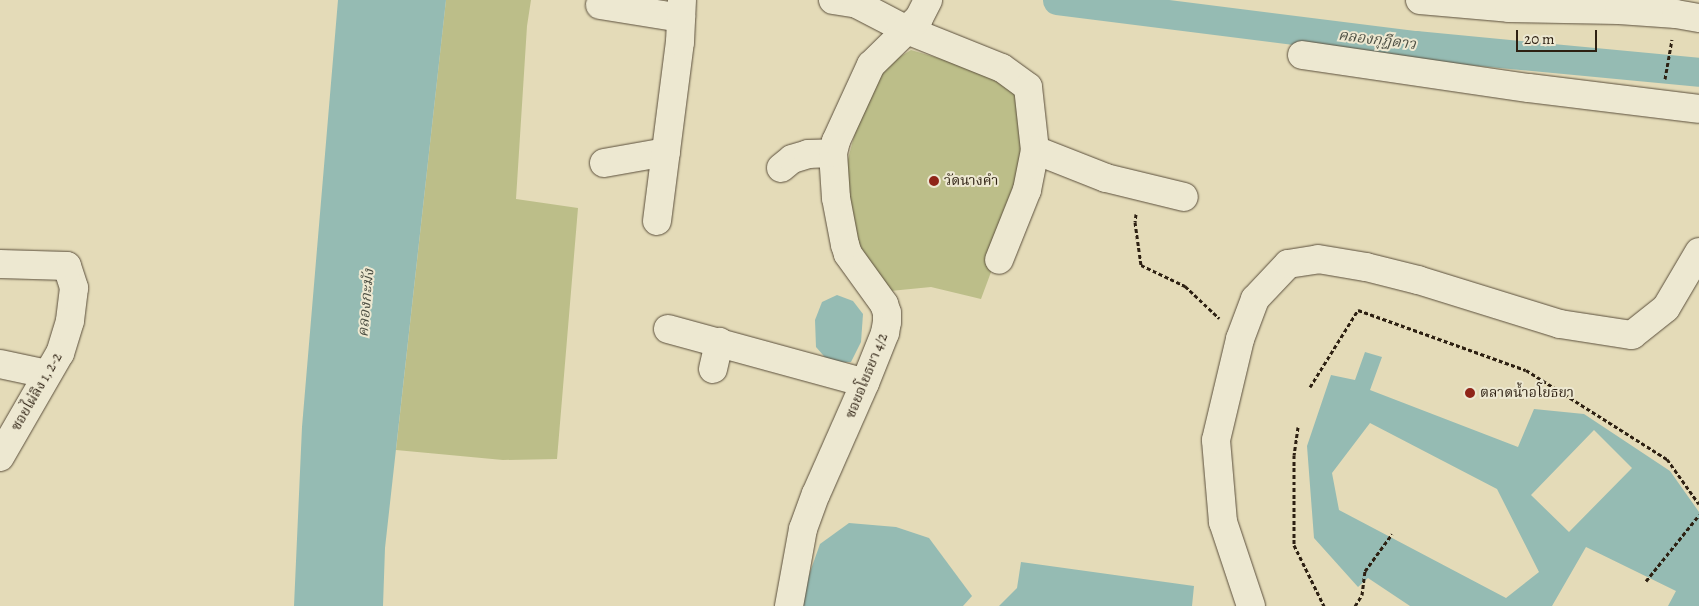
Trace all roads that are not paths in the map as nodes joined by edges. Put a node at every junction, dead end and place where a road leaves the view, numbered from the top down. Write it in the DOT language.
graph roads {
  1 [pos="833,0"];
  2 [pos="1420,0"];
  3 [pos="600,5"];
  4 [pos="681,9"];
  5 [pos="918,16"];
  6 [pos="1682,16"];
  7 [pos="1302,55"];
  8 [pos="1699,108"];
  9 [pos="1035,150"];
  10 [pos="666,152"];
  11 [pos="833,153"];
  12 [pos="604,163"];
  13 [pos="781,168"];
  14 [pos="1184,197"];
  15 [pos="657,221"];
  16 [pos="1699,252"];
  17 [pos="998,260"];
  18 [pos="0,264"];
  19 [pos="668,329"];
  20 [pos="719,342"];
  21 [pos="0,364"];
  22 [pos="713,369"];
  23 [pos="47,374"];
  24 [pos="865,383"];
  25 [pos="0,457"];
  26 [pos="789,606"];
  27 [pos="1251,606"];
  1 -- 5 [label="street"];
  2 -- 6 [label="street"];
  3 -- 4 [label="street"];
  4 -- 10 [label="street"];
  5 -- 9 [label="street"];
  5 -- 11 [label="street, ซอยอโยธยา 4/2"];
  7 -- 8 [label="street"];
  9 -- 14 [label="street"];
  9 -- 17 [label="street"];
  10 -- 12 [label="street"];
  10 -- 15 [label="street"];
  11 -- 13 [label="street"];
  11 -- 24 [label="street, ซอยอโยธยา 4/2"];
  16 -- 27 [label="street"];
  18 -- 23 [label="street, ซอยไผ่ลิง 1, 2-2"];
  19 -- 20 [label="street"];
  20 -- 22 [label="street"];
  20 -- 24 [label="street"];
  21 -- 23 [label="street"];
  23 -- 25 [label="street, ซอยไผ่ลิง 1, 2-2"];
  24 -- 26 [label="street, ซอยอโยธยา 4/2"];
}
